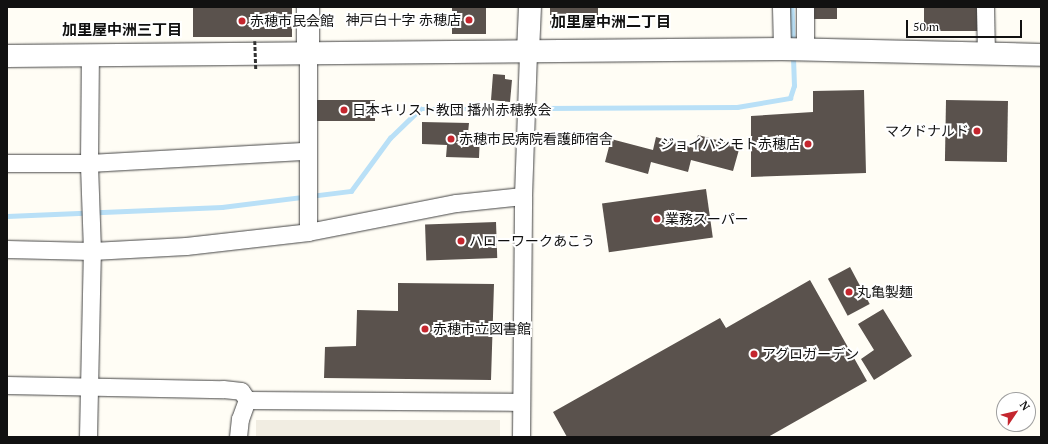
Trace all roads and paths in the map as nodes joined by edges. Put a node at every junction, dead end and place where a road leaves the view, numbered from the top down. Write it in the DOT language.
graph roads {
  1 [pos="308,7"];
  2 [pos="530,7"];
  3 [pos="781,7"];
  4 [pos="805,7"];
  5 [pos="985,7"];
  6 [pos="255,41"];
  7 [pos="794,49"];
  8 [pos="528,52"];
  9 [pos="308,54"];
  10 [pos="986,54"];
  11 [pos="90,55"];
  12 [pos="1041,55"];
  13 [pos="7,56"];
  14 [pos="256,70"];
  15 [pos="307,151"];
  16 [pos="7,163"];
  17 [pos="89,163"];
  18 [pos="523,196"];
  19 [pos="308,232"];
  20 [pos="7,249"];
  21 [pos="92,251"];
  22 [pos="7,385"];
  23 [pos="89,385"];
  24 [pos="247,400"];
  25 [pos="520,402"];
  26 [pos="88,437"];
  27 [pos="238,437"];
  28 [pos="521,437"];
  1 -- 9 [label="street"];
  2 -- 8 [label="street"];
  3 -- 7 [label="street"];
  4 -- 7 [label="street"];
  5 -- 10 [label="street"];
  6 -- 14 [label="path, bridge"];
  7 -- 8 [label="street"];
  7 -- 10 [label="street"];
  8 -- 9 [label="street"];
  8 -- 18 [label="street"];
  9 -- 11 [label="street"];
  9 -- 15 [label="street"];
  10 -- 12 [label="street"];
  11 -- 13 [label="street"];
  11 -- 17 [label="street"];
  15 -- 17 [label="street"];
  15 -- 19 [label="street"];
  16 -- 17 [label="street"];
  17 -- 21 [label="street"];
  18 -- 19 [label="street"];
  18 -- 25 [label="street"];
  19 -- 21 [label="street"];
  20 -- 21 [label="street"];
  21 -- 23 [label="street"];
  22 -- 23 [label="street"];
  23 -- 24 [label="street"];
  23 -- 26 [label="street"];
  24 -- 25 [label="street"];
  24 -- 27 [label="street"];
  25 -- 28 [label="street"];
}
